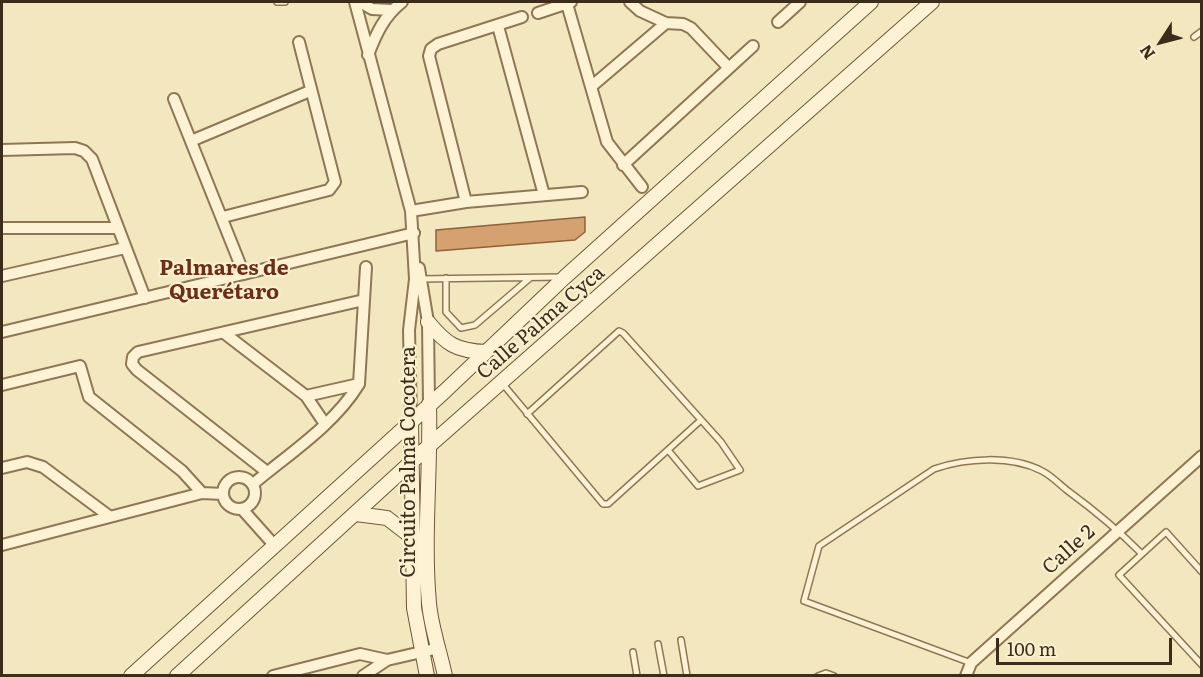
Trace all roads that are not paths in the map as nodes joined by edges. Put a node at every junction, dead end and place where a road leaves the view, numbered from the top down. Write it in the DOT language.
graph roads {
  1 [pos="277,2"];
  2 [pos="285,2"];
  3 [pos="355,2"];
  4 [pos="360,2"];
  5 [pos="402,2"];
  6 [pos="630,2"];
  7 [pos="800,2"];
  8 [pos="871,2"];
  9 [pos="933,2"];
  10 [pos="569,3"];
  11 [pos="391,10"];
  12 [pos="538,13"];
  13 [pos="522,18"];
  14 [pos="778,22"];
  15 [pos="666,23"];
  16 [pos="498,26"];
  17 [pos="1202,31"];
  18 [pos="1194,37"];
  19 [pos="299,42"];
  20 [pos="753,46"];
  21 [pos="368,56"];
  22 [pos="728,67"];
  23 [pos="592,86"];
  24 [pos="310,91"];
  25 [pos="174,99"];
  26 [pos="191,141"];
  27 [pos="2,150"];
  28 [pos="623,165"];
  29 [pos="642,187"];
  30 [pos="582,192"];
  31 [pos="544,195"];
  32 [pos="466,202"];
  33 [pos="411,211"];
  34 [pos="223,217"];
  35 [pos="2,228"];
  36 [pos="118,228"];
  37 [pos="414,233"];
  38 [pos="125,248"];
  39 [pos="366,267"];
  40 [pos="244,274"];
  41 [pos="2,276"];
  42 [pos="565,277"];
  43 [pos="446,278"];
  44 [pos="530,278"];
  45 [pos="418,279"];
  46 [pos="145,298"];
  47 [pos="364,300"];
  48 [pos="428,322"];
  49 [pos="2,333"];
  50 [pos="224,333"];
  51 [pos="486,352"];
  52 [pos="502,383"];
  53 [pos="359,384"];
  54 [pos="2,385"];
  55 [pos="306,396"];
  56 [pos="429,404"];
  57 [pos="527,414"];
  58 [pos="701,420"];
  59 [pos="411,421"];
  60 [pos="325,424"];
  61 [pos="430,445"];
  62 [pos="668,450"];
  63 [pos="1202,456"];
  64 [pos="413,461"];
  65 [pos="2,468"];
  66 [pos="267,472"];
  67 [pos="253,484"];
  68 [pos="202,493"];
  69 [pos="223,494"];
  70 [pos="246,507"];
  71 [pos="356,514"];
  72 [pos="109,516"];
  73 [pos="1118,530"];
  74 [pos="413,538"];
  75 [pos="277,544"];
  76 [pos="2,545"];
  77 [pos="1142,554"];
  78 [pos="1202,572"];
  79 [pos="681,640"];
  80 [pos="658,644"];
  81 [pos="439,648"];
  82 [pos="421,651"];
  83 [pos="633,652"];
  84 [pos="370,656"];
  85 [pos="387,660"];
  86 [pos="971,663"];
  87 [pos="1202,665"];
  88 [pos="375,672"];
  89 [pos="131,675"];
  90 [pos="177,675"];
  91 [pos="273,675"];
  92 [pos="363,675"];
  93 [pos="427,675"];
  94 [pos="445,675"];
  95 [pos="637,675"];
  96 [pos="664,675"];
  97 [pos="687,675"];
  98 [pos="818,675"];
  99 [pos="834,675"];
  100 [pos="966,675"];
  1 -- 2 [label="lane"];
  3 -- 21 [label="street, Circuito Palma Cocotera"];
  4 -- 11 [label="street"];
  5 -- 11 [label="street"];
  6 -- 15 [label="street"];
  7 -- 14 [label="street"];
  8 -- 42 [label="street, Calle Palma Cyca"];
  9 -- 52 [label="street, Calle Palma Cyca"];
  10 -- 12 [label="street"];
  10 -- 23 [label="street"];
  11 -- 21 [label="street"];
  13 -- 16 [label="street"];
  15 -- 22 [label="street"];
  15 -- 23 [label="street"];
  16 -- 31 [label="street"];
  16 -- 32 [label="street"];
  17 -- 18 [label="lane"];
  19 -- 24 [label="street"];
  20 -- 22 [label="street"];
  21 -- 33 [label="street, Circuito Palma Cocotera"];
  22 -- 28 [label="street"];
  23 -- 28 [label="street"];
  24 -- 26 [label="street"];
  24 -- 34 [label="street"];
  25 -- 26 [label="street"];
  26 -- 34 [label="street"];
  27 -- 36 [label="street"];
  28 -- 29 [label="street"];
  30 -- 31 [label="street"];
  31 -- 32 [label="street"];
  32 -- 33 [label="street"];
  33 -- 37 [label="street, Circuito Palma Cocotera"];
  34 -- 40 [label="street"];
  35 -- 36 [label="street"];
  36 -- 38 [label="street"];
  37 -- 40 [label="street"];
  37 -- 45 [label="street, Circuito Palma Cocotera"];
  38 -- 41 [label="street"];
  38 -- 46 [label="street"];
  39 -- 47 [label="street"];
  40 -- 46 [label="street"];
  42 -- 44 [label="lane"];
  42 -- 51 [label="street, Calle Palma Cyca"];
  43 -- 44 [label="lane"];
  43 -- 44 [label="lane"];
  43 -- 45 [label="lane"];
  45 -- 48 [label="street, Circuito Palma Cocotera"];
  45 -- 59 [label="street, Circuito Palma Cocotera"];
  46 -- 49 [label="street"];
  47 -- 50 [label="street"];
  47 -- 53 [label="street"];
  48 -- 51 [label="street"];
  48 -- 56 [label="street, Circuito Palma Cocotera"];
  50 -- 55 [label="street"];
  50 -- 66 [label="street"];
  51 -- 56 [label="street, Calle Palma Cyca"];
  52 -- 57 [label="lane"];
  52 -- 61 [label="street, Calle Palma Cyca"];
  53 -- 55 [label="street"];
  53 -- 60 [label="street"];
  54 -- 68 [label="street"];
  55 -- 60 [label="street"];
  56 -- 59 [label="street, Calle Palma Cyca"];
  56 -- 61 [label="street, Circuito Palma Cocotera"];
  57 -- 58 [label="lane"];
  57 -- 62 [label="lane"];
  58 -- 62 [label="lane"];
  58 -- 62 [label="lane"];
  59 -- 64 [label="street, Circuito Palma Cocotera"];
  59 -- 75 [label="street, Calle Palma Cyca"];
  60 -- 66 [label="street"];
  61 -- 64 [label="street, Calle Palma Cyca"];
  61 -- 81 [label="street, Circuito Palma Cocotera"];
  63 -- 73 [label="street, Calle 2"];
  64 -- 71 [label="street, Calle Palma Cyca"];
  64 -- 74 [label="street, Circuito Palma Cocotera"];
  65 -- 72 [label="street"];
  66 -- 67 [label="street"];
  67 -- 69 [label="street"];
  67 -- 70 [label="street"];
  68 -- 69 [label="street"];
  68 -- 72 [label="street"];
  69 -- 70 [label="street"];
  70 -- 75 [label="street"];
  71 -- 74 [label="street"];
  71 -- 90 [label="street, Calle Palma Cyca"];
  72 -- 76 [label="street"];
  73 -- 77 [label="lane"];
  73 -- 86 [label="street, Calle 2"];
  73 -- 86 [label="lane"];
  74 -- 82 [label="street, Circuito Palma Cocotera"];
  75 -- 89 [label="street, Calle Palma Cyca"];
  77 -- 78 [label="lane"];
  77 -- 87 [label="lane"];
  79 -- 97 [label="lane"];
  80 -- 96 [label="lane"];
  81 -- 82 [label="street"];
  81 -- 94 [label="street, Circuito Palma Cocotera"];
  82 -- 85 [label="street"];
  82 -- 93 [label="street, Circuito Palma Cocotera"];
  83 -- 95 [label="lane"];
  84 -- 85 [label="street"];
  84 -- 88 [label="street"];
  84 -- 91 [label="street"];
  85 -- 88 [label="street"];
  86 -- 100 [label="street, Calle 2"];
  88 -- 92 [label="street"];
  98 -- 99 [label="lane"];
}
